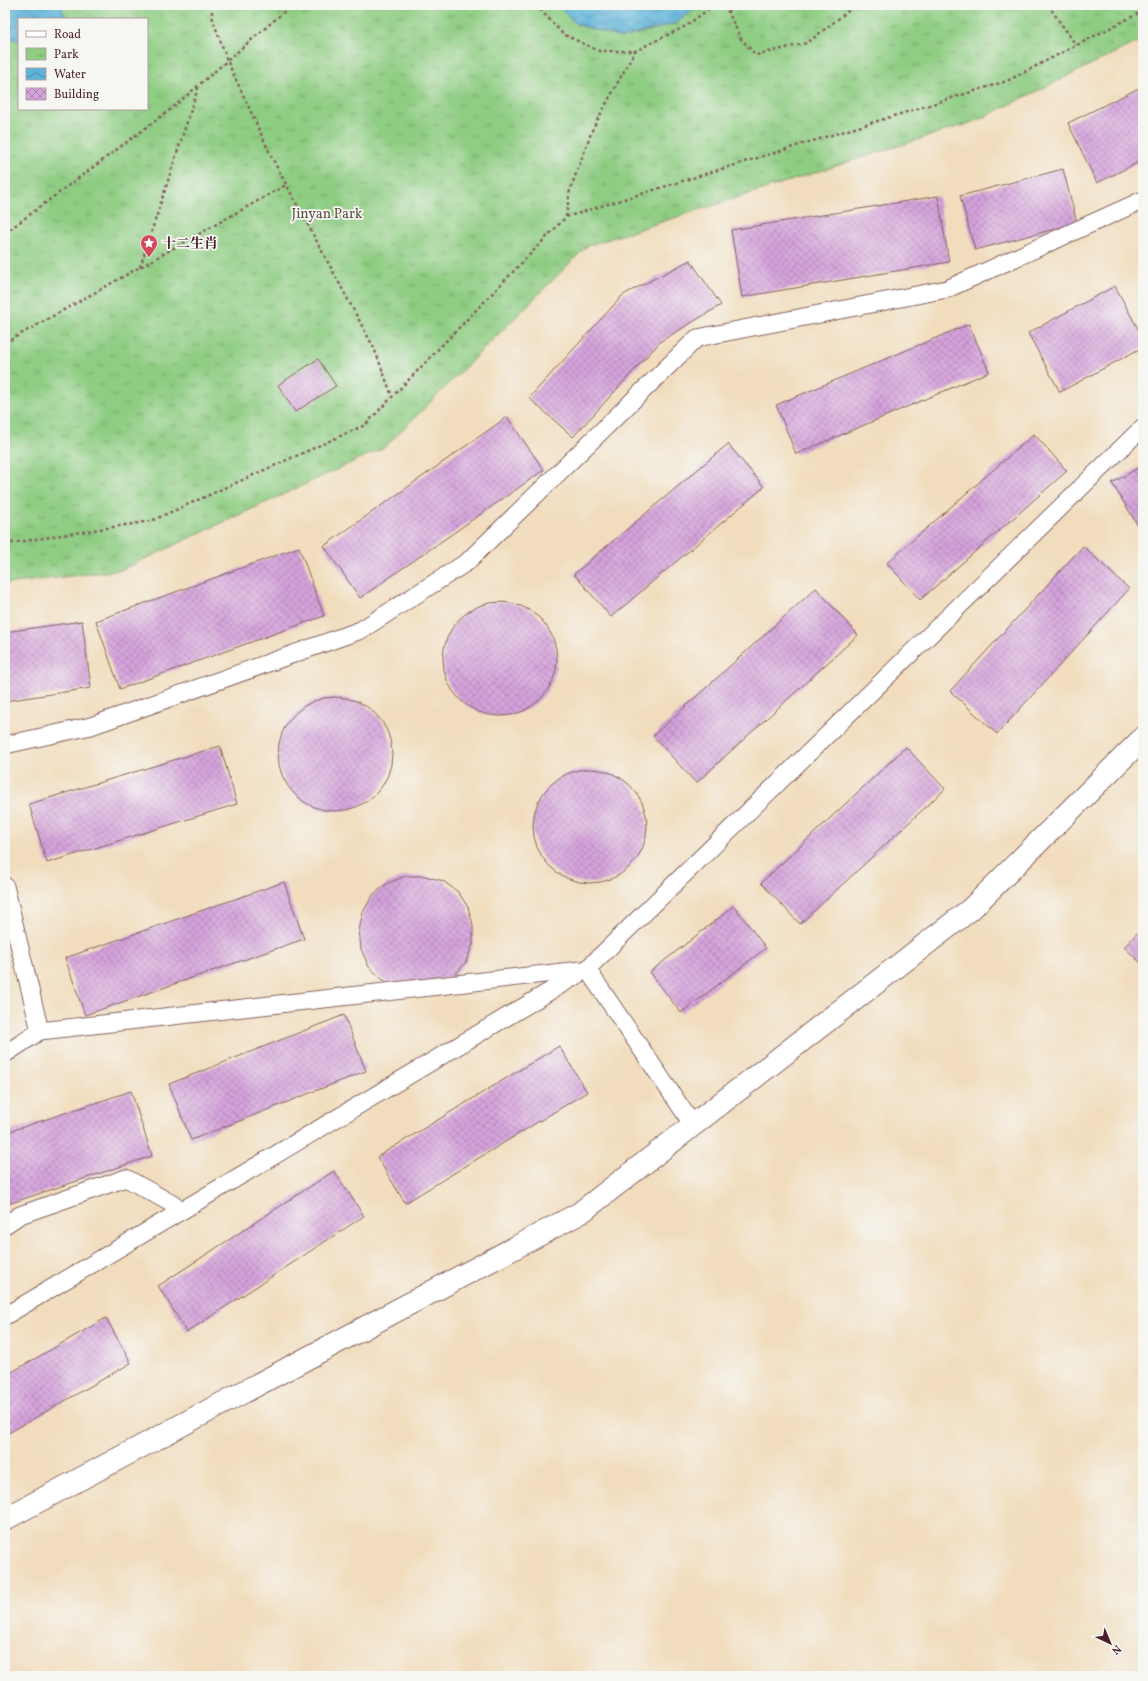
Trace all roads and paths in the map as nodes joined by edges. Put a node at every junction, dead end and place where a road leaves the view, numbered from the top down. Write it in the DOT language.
graph roads {
  1 [pos="211,5"];
  2 [pos="292,5"];
  3 [pos="536,5"];
  4 [pos="714,5"];
  5 [pos="725,5"];
  6 [pos="856,5"];
  7 [pos="1048,5"];
  8 [pos="1143,11"];
  9 [pos="1076,46"];
  10 [pos="635,51"];
  11 [pos="227,60"];
  12 [pos="200,84"];
  13 [pos="286,185"];
  14 [pos="1143,200"];
  15 [pos="566,217"];
  16 [pos="5,233"];
  17 [pos="140,267"];
  18 [pos="5,344"];
  19 [pos="392,396"];
  20 [pos="1143,427"];
  21 [pos="5,544"];
  22 [pos="1143,738"];
  23 [pos="5,745"];
  24 [pos="5,886"];
  25 [pos="586,969"];
  26 [pos="40,1031"];
  27 [pos="5,1054"];
  28 [pos="693,1125"];
  29 [pos="183,1210"];
  30 [pos="5,1225"];
  31 [pos="5,1316"];
  32 [pos="5,1519"];
  1 -- 11 [label="path"];
  2 -- 11 [label="path"];
  3 -- 10 [label="path"];
  4 -- 10 [label="path"];
  5 -- 6 [label="path"];
  7 -- 9 [label="path"];
  8 -- 9 [label="path"];
  9 -- 15 [label="path"];
  10 -- 15 [label="path"];
  11 -- 12 [label="path"];
  11 -- 13 [label="path"];
  12 -- 16 [label="path"];
  12 -- 17 [label="path"];
  13 -- 17 [label="path"];
  13 -- 19 [label="path"];
  14 -- 23 [label="lane"];
  15 -- 19 [label="path"];
  17 -- 18 [label="path"];
  19 -- 21 [label="path"];
  20 -- 25 [label="lane"];
  22 -- 28 [label="street"];
  24 -- 26 [label="lane"];
  25 -- 26 [label="lane"];
  25 -- 28 [label="lane"];
  25 -- 29 [label="lane"];
  26 -- 27 [label="lane"];
  28 -- 32 [label="street"];
  29 -- 30 [label="lane"];
  29 -- 31 [label="lane"];
}
